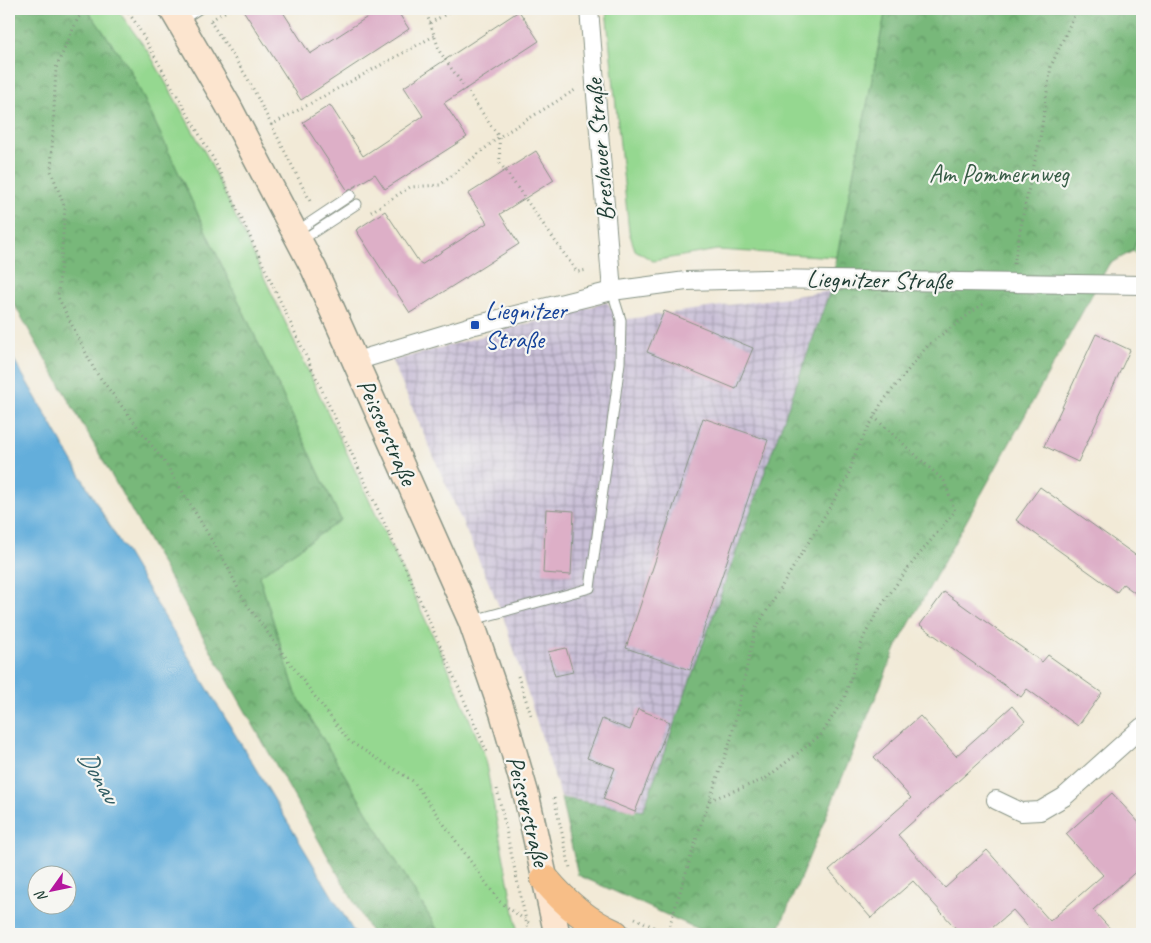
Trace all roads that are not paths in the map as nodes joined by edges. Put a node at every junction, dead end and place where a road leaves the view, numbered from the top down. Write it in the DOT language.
graph roads {
  1 [pos="589,9"];
  2 [pos="181,12"];
  3 [pos="351,195"];
  4 [pos="356,204"];
  5 [pos="297,237"];
  6 [pos="1142,285"];
  7 [pos="612,291"];
  8 [pos="356,361"];
  9 [pos="470,621"];
  10 [pos="1142,727"];
  11 [pos="996,800"];
  12 [pos="545,879"];
  13 [pos="557,934"];
  14 [pos="615,934"];
  1 -- 7 [label="street, Breslauer Straße"];
  2 -- 5 [label="street, Peisserstraße"];
  3 -- 5 [label="lane"];
  4 -- 5 [label="lane"];
  5 -- 8 [label="street, Peisserstraße"];
  6 -- 7 [label="street, Liegnitzer Straße"];
  7 -- 8 [label="street, Liegnitzer Straße"];
  7 -- 9 [label="lane"];
  8 -- 9 [label="street, Peisserstraße"];
  9 -- 12 [label="street, Peisserstraße"];
  10 -- 11 [label="street"];
  12 -- 13 [label="street, Peisserstraße"];
  12 -- 14 [label="main road"];
}
